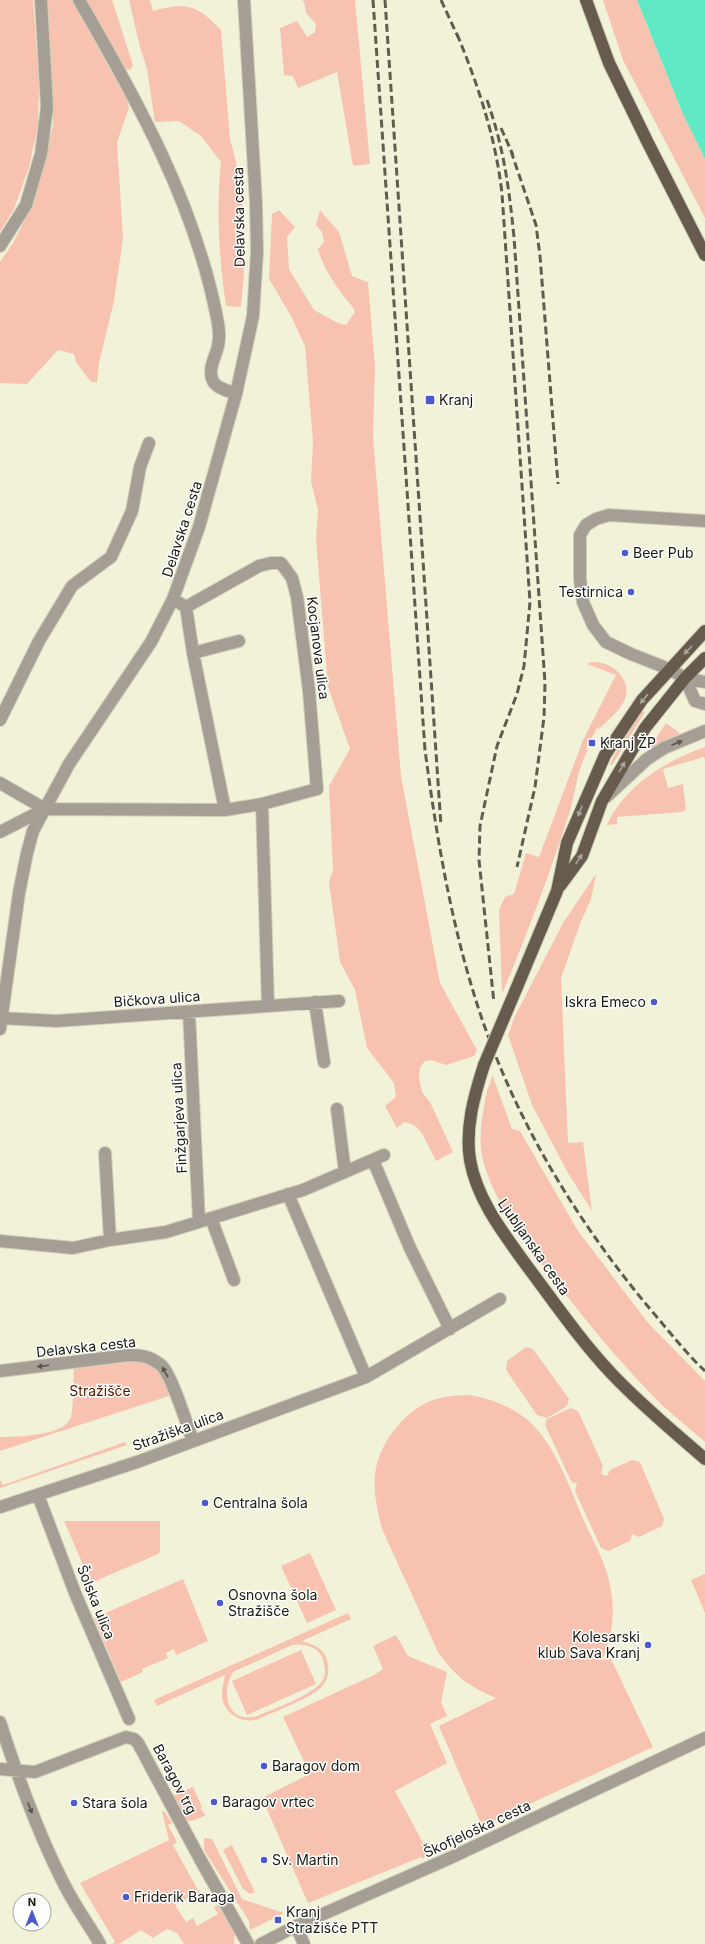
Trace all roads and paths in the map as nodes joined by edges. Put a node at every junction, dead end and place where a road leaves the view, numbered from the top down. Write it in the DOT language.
graph roads {
  1 [pos="41,0"];
  2 [pos="79,0"];
  3 [pos="244,0"];
  4 [pos="586,0"];
  5 [pos="0,246"];
  6 [pos="705,255"];
  7 [pos="236,394"];
  8 [pos="149,442"];
  9 [pos="705,521"];
  10 [pos="173,599"];
  11 [pos="186,607"];
  12 [pos="705,631"];
  13 [pos="239,641"];
  14 [pos="193,653"];
  15 [pos="705,658"];
  16 [pos="669,669"];
  17 [pos="685,678"];
  18 [pos="705,682"];
  19 [pos="705,704"];
  20 [pos="0,720"];
  21 [pos="705,731"];
  22 [pos="0,783"];
  23 [pos="602,801"];
  24 [pos="262,804"];
  25 [pos="45,809"];
  26 [pos="225,810"];
  27 [pos="0,832"];
  28 [pos="557,892"];
  29 [pos="339,1001"];
  30 [pos="315,1002"];
  31 [pos="268,1006"];
  32 [pos="189,1012"];
  33 [pos="1,1023"];
  34 [pos="324,1062"];
  35 [pos="337,1110"];
  36 [pos="105,1153"];
  37 [pos="345,1172"];
  38 [pos="288,1194"];
  39 [pos="205,1220"];
  40 [pos="0,1240"];
  41 [pos="110,1240"];
  42 [pos="234,1280"];
  43 [pos="500,1299"];
  44 [pos="450,1328"];
  45 [pos="0,1372"];
  46 [pos="366,1377"];
  47 [pos="193,1441"];
  48 [pos="705,1459"];
  49 [pos="38,1495"];
  50 [pos="0,1507"];
  51 [pos="129,1719"];
  52 [pos="0,1722"];
  53 [pos="705,1738"];
  54 [pos="0,1769"];
  55 [pos="16,1771"];
  56 [pos="296,1926"];
  57 [pos="100,1944"];
  58 [pos="248,1944"];
  59 [pos="261,1944"];
  60 [pos="304,1944"];
  1 -- 5 [label="street"];
  2 -- 7 [label="street"];
  3 -- 7 [label="street, Delavska cesta"];
  4 -- 6 [label="main road"];
  7 -- 10 [label="street, Delavska cesta"];
  8 -- 20 [label="street"];
  9 -- 16 [label="street"];
  10 -- 11 [label="street"];
  10 -- 25 [label="street, Delavska cesta"];
  11 -- 14 [label="street"];
  11 -- 24 [label="street, Kocjanova ulica"];
  12 -- 16 [label="main road, Ljubljanska cesta, one-way"];
  13 -- 14 [label="street"];
  14 -- 26 [label="street"];
  15 -- 17 [label="main road"];
  16 -- 17 [label="street"];
  16 -- 28 [label="main road, Ljubljanska cesta, one-way"];
  17 -- 18 [label="street"];
  17 -- 19 [label="street"];
  23 -- 17 [label="main road, one-way"];
  23 -- 21 [label="street, Ljubljanska cesta, one-way"];
  22 -- 25 [label="street"];
  28 -- 23 [label="main road, Ljubljanska cesta, one-way"];
  24 -- 26 [label="street, Kocjanova ulica"];
  24 -- 31 [label="street"];
  25 -- 26 [label="street, Kocjanova ulica"];
  25 -- 27 [label="street"];
  25 -- 33 [label="street, Delavska cesta"];
  28 -- 48 [label="main road, Ljubljanska cesta, bridge"];
  29 -- 30 [label="street, Bičkova ulica"];
  30 -- 31 [label="street, Bičkova ulica"];
  30 -- 34 [label="street"];
  31 -- 32 [label="street, Bičkova ulica"];
  32 -- 33 [label="street, Bičkova ulica"];
  32 -- 39 [label="street, Finžgarjeva ulica"];
  35 -- 37 [label="street"];
  36 -- 41 [label="street"];
  37 -- 38 [label="street"];
  37 -- 44 [label="street"];
  38 -- 39 [label="street"];
  38 -- 46 [label="street"];
  39 -- 41 [label="street"];
  39 -- 42 [label="street, Finžgarjeva ulica"];
  40 -- 41 [label="street"];
  43 -- 44 [label="street, Stražiška ulica"];
  44 -- 46 [label="street, Stražiška ulica"];
  47 -- 45 [label="street, Delavska cesta, one-way"];
  46 -- 47 [label="street, Stražiška ulica"];
  47 -- 49 [label="street, Stražiška ulica"];
  49 -- 50 [label="street, Stražiška ulica"];
  49 -- 51 [label="street, Šolska ulica"];
  52 -- 55 [label="street"];
  53 -- 56 [label="street, Škofjeloška cesta"];
  54 -- 55 [label="street, Baragov trg"];
  55 -- 57 [label="street, one-way"];
  55 -- 58 [label="street, Baragov trg"];
  56 -- 59 [label="street, Škofjeloška cesta"];
  56 -- 60 [label="street"];
}
